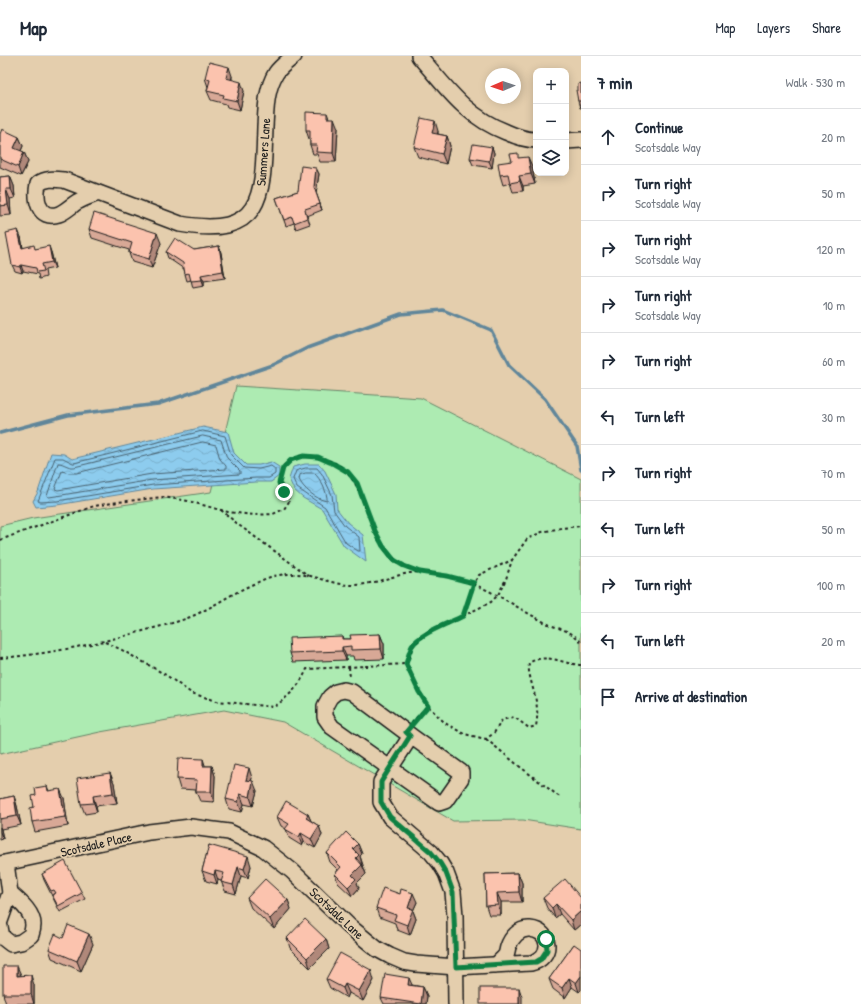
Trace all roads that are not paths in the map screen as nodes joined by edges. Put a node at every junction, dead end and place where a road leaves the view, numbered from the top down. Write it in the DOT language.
graph roads {
  1 [pos="294,56"];
  2 [pos="419,56"];
  3 [pos="533,139"];
  4 [pos="569,140"];
  5 [pos="581,140"];
  6 [pos="98,193"];
  7 [pos="408,734"];
  8 [pos="390,768"];
  9 [pos="193,827"];
  10 [pos="3,864"];
  11 [pos="10,893"];
  12 [pos="0,921"];
  13 [pos="0,927"];
  14 [pos="496,965"];
  15 [pos="456,967"];
  16 [pos="456,1004"];
  1 -- 6 [label="street, Summers Lane"];
  2 -- 3 [label="street"];
  4 -- 5 [label="street"];
  7 -- 8 [label="street"];
  7 -- 8 [label="street"];
  7 -- 8 [label="street"];
  8 -- 15 [label="street"];
  9 -- 10 [label="street, Scotsdale Place"];
  9 -- 15 [label="street, Scotsdale Lane"];
  10 -- 11 [label="street"];
  11 -- 12 [label="street"];
  11 -- 13 [label="street"];
  14 -- 15 [label="street, Scotsdale Lane"];
  15 -- 16 [label="street"];
}
